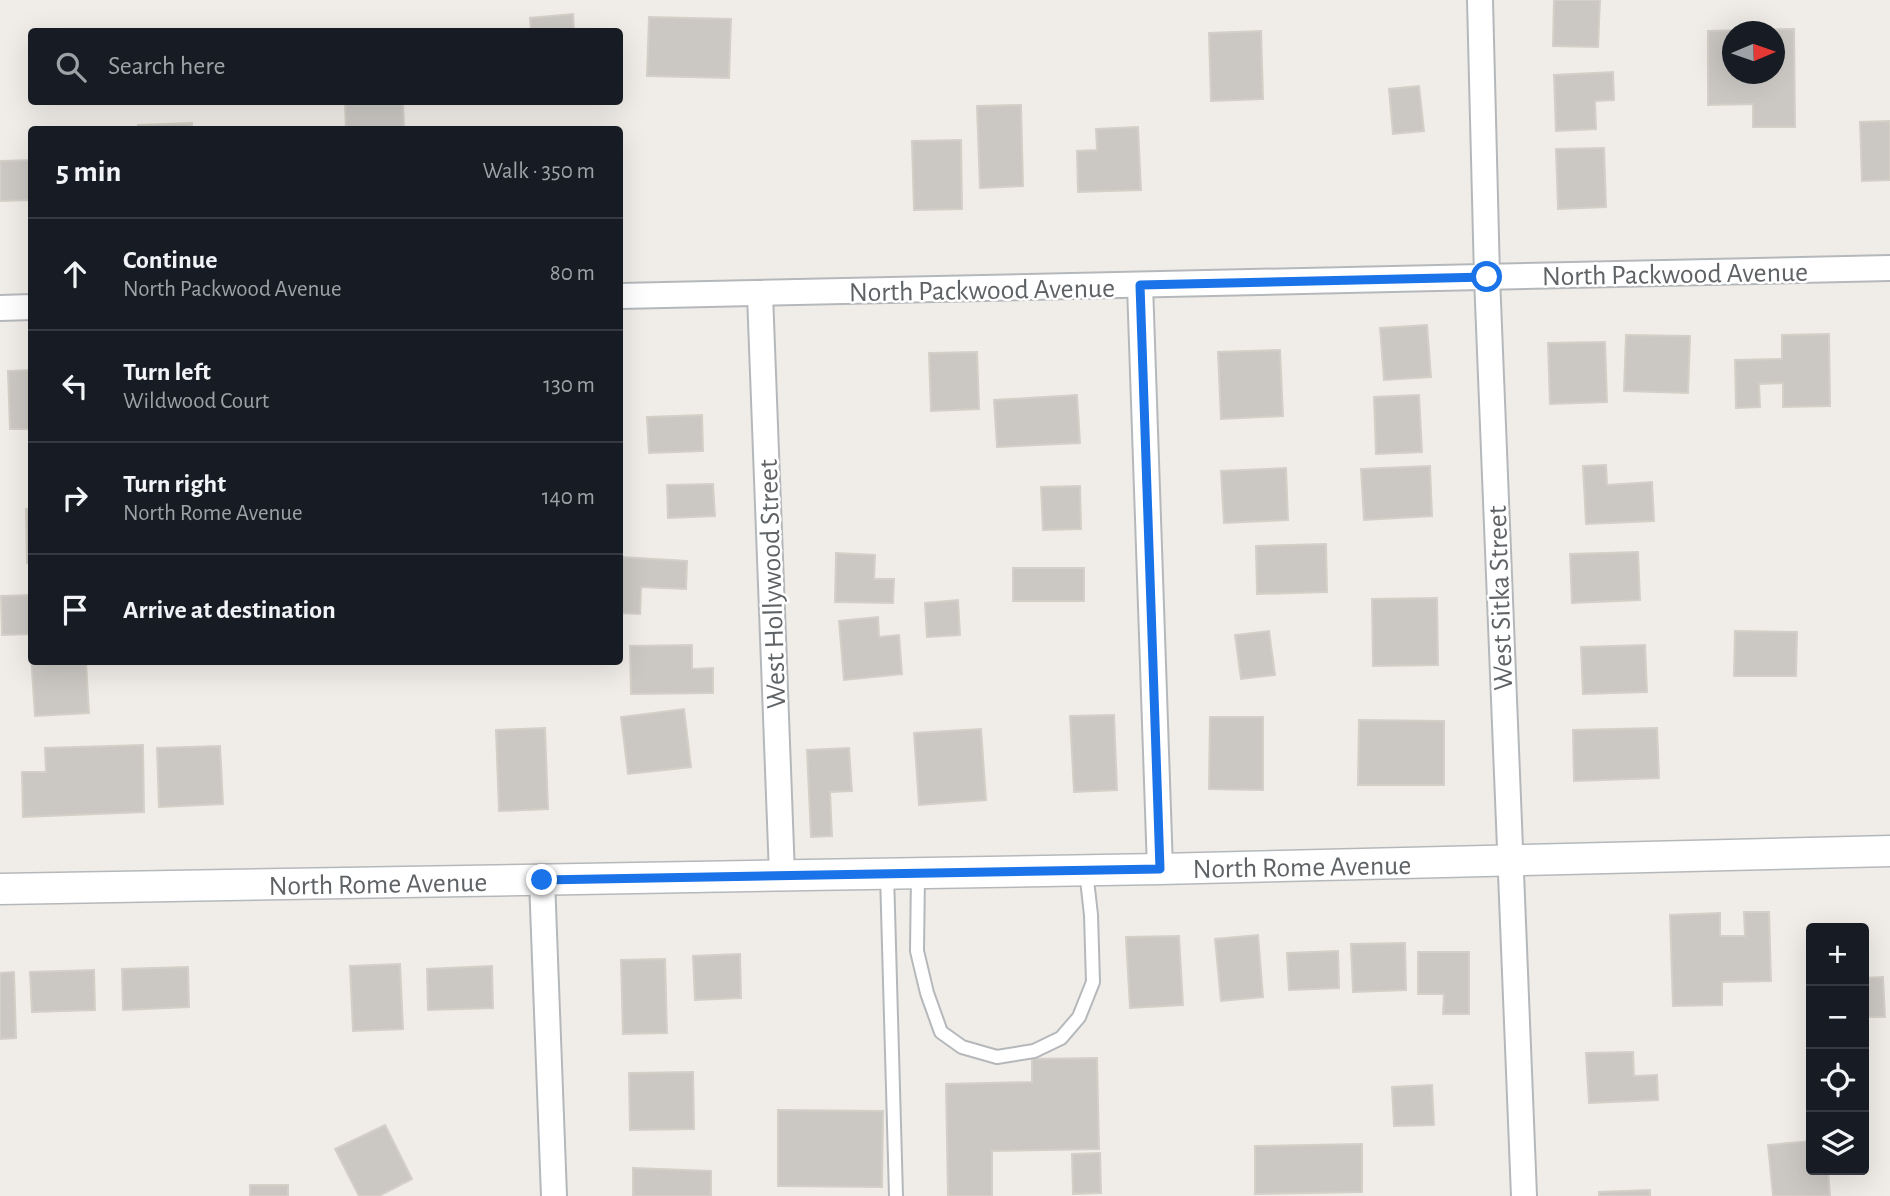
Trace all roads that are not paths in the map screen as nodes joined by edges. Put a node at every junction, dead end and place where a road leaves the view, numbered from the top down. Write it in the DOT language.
graph roads {
  1 [pos="1480,0"];
  2 [pos="1890,268"];
  3 [pos="1487,277"];
  4 [pos="1140,285"];
  5 [pos="760,294"];
  6 [pos="623,296"];
  7 [pos="28,307"];
  8 [pos="0,308"];
  9 [pos="1890,851"];
  10 [pos="1509,860"];
  11 [pos="1160,869"];
  12 [pos="1086,871"];
  13 [pos="887,873"];
  14 [pos="918,873"];
  15 [pos="782,875"];
  16 [pos="542,880"];
  17 [pos="0,889"];
  18 [pos="554,1196"];
  19 [pos="896,1196"];
  20 [pos="1524,1196"];
  1 -- 3 [label="street, West Sitka Street"];
  2 -- 3 [label="street, North Packwood Avenue"];
  3 -- 4 [label="street, North Packwood Avenue"];
  3 -- 10 [label="street, West Sitka Street"];
  4 -- 5 [label="street, North Packwood Avenue"];
  4 -- 11 [label="street"];
  5 -- 6 [label="street, North Packwood Avenue"];
  5 -- 15 [label="street, West Hollywood Street"];
  7 -- 8 [label="street"];
  9 -- 10 [label="street, North Rome Avenue"];
  10 -- 11 [label="street, North Rome Avenue"];
  10 -- 20 [label="street, West Sitka Street"];
  11 -- 12 [label="street, North Rome Avenue"];
  12 -- 14 [label="street, North Rome Avenue"];
  12 -- 14 [label="lane"];
  13 -- 14 [label="street, North Rome Avenue"];
  13 -- 15 [label="street, North Rome Avenue"];
  13 -- 19 [label="lane"];
  15 -- 16 [label="street, North Rome Avenue"];
  16 -- 17 [label="street, North Rome Avenue"];
  16 -- 18 [label="street"];
}
